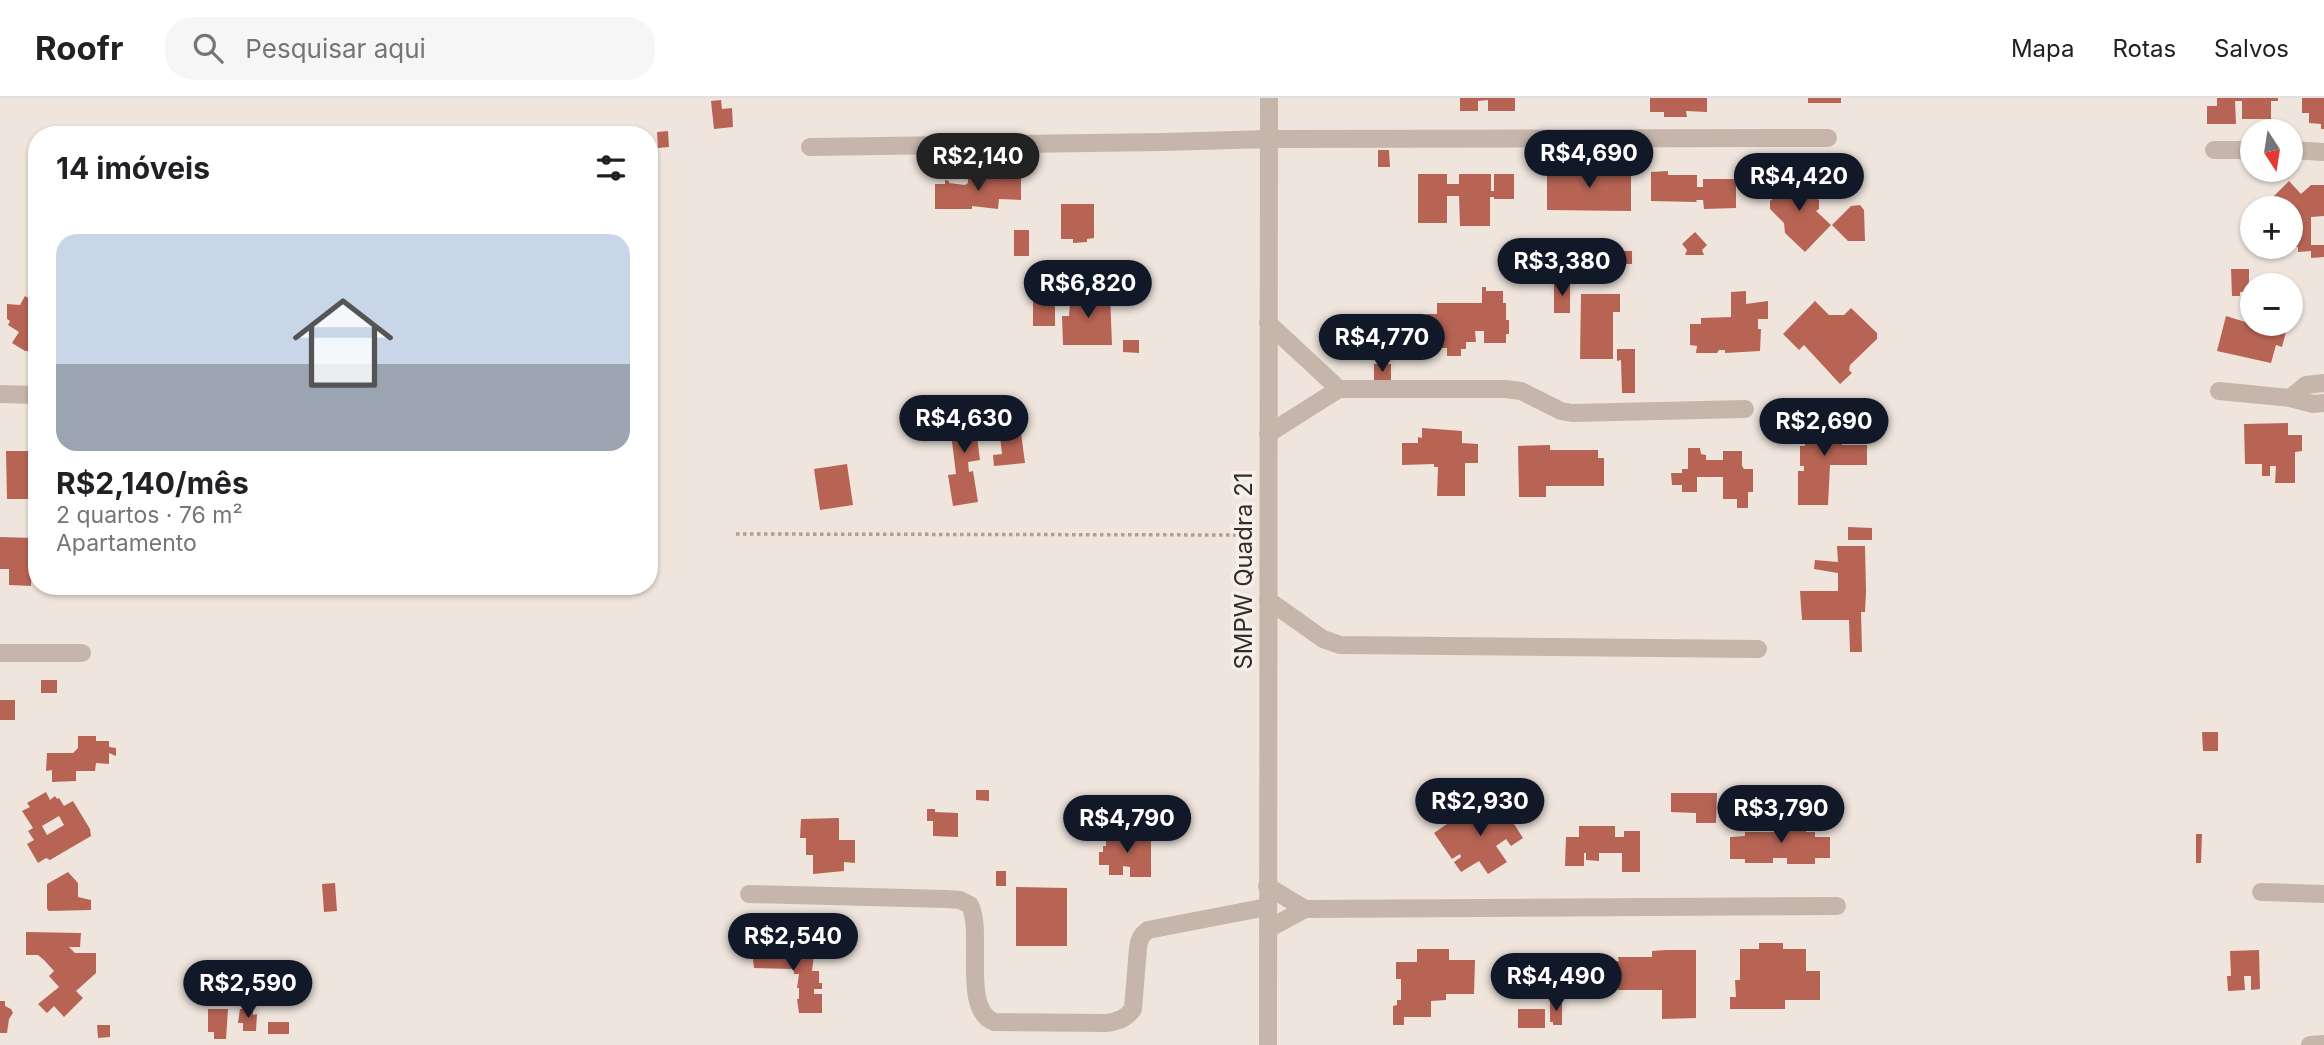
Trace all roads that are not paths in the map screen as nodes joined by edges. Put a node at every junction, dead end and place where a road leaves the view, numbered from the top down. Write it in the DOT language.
graph roads {
  1 [pos="1269,98"];
  2 [pos="1828,138"];
  3 [pos="1269,139"];
  4 [pos="810,148"];
  5 [pos="2214,150"];
  6 [pos="2240,150"];
  7 [pos="2303,151"];
  8 [pos="2324,152"];
  9 [pos="1268,323"];
  10 [pos="2324,383"];
  11 [pos="1339,389"];
  12 [pos="2219,391"];
  13 [pos="0,394"];
  14 [pos="28,395"];
  15 [pos="2290,398"];
  16 [pos="2324,403"];
  17 [pos="1745,410"];
  18 [pos="1268,434"];
  19 [pos="1268,600"];
  20 [pos="1758,649"];
  21 [pos="0,653"];
  22 [pos="82,653"];
  23 [pos="1267,886"];
  24 [pos="2261,892"];
  25 [pos="748,894"];
  26 [pos="2324,894"];
  27 [pos="1837,906"];
  28 [pos="1268,907"];
  29 [pos="1305,908"];
  30 [pos="1268,929"];
  31 [pos="2324,1044"];
  32 [pos="1268,1045"];
  33 [pos="2310,1045"];
  1 -- 3 [label="street, SMPW Quadra 21"];
  2 -- 3 [label="street"];
  3 -- 4 [label="street"];
  3 -- 9 [label="street, SMPW Quadra 21"];
  5 -- 6 [label="street"];
  7 -- 8 [label="street"];
  9 -- 11 [label="street"];
  9 -- 18 [label="street, SMPW Quadra 21"];
  10 -- 15 [label="street"];
  11 -- 17 [label="street"];
  11 -- 18 [label="street"];
  12 -- 15 [label="street"];
  13 -- 14 [label="street"];
  15 -- 16 [label="street"];
  18 -- 19 [label="street, SMPW Quadra 21"];
  19 -- 20 [label="street"];
  19 -- 23 [label="street, SMPW Quadra 21"];
  21 -- 22 [label="street"];
  23 -- 28 [label="street, SMPW Quadra 21"];
  23 -- 29 [label="street"];
  24 -- 26 [label="street"];
  25 -- 28 [label="street"];
  27 -- 29 [label="street"];
  28 -- 30 [label="street, SMPW Quadra 21"];
  29 -- 30 [label="street"];
  30 -- 32 [label="street, SMPW Quadra 21"];
  31 -- 33 [label="street"];
}
